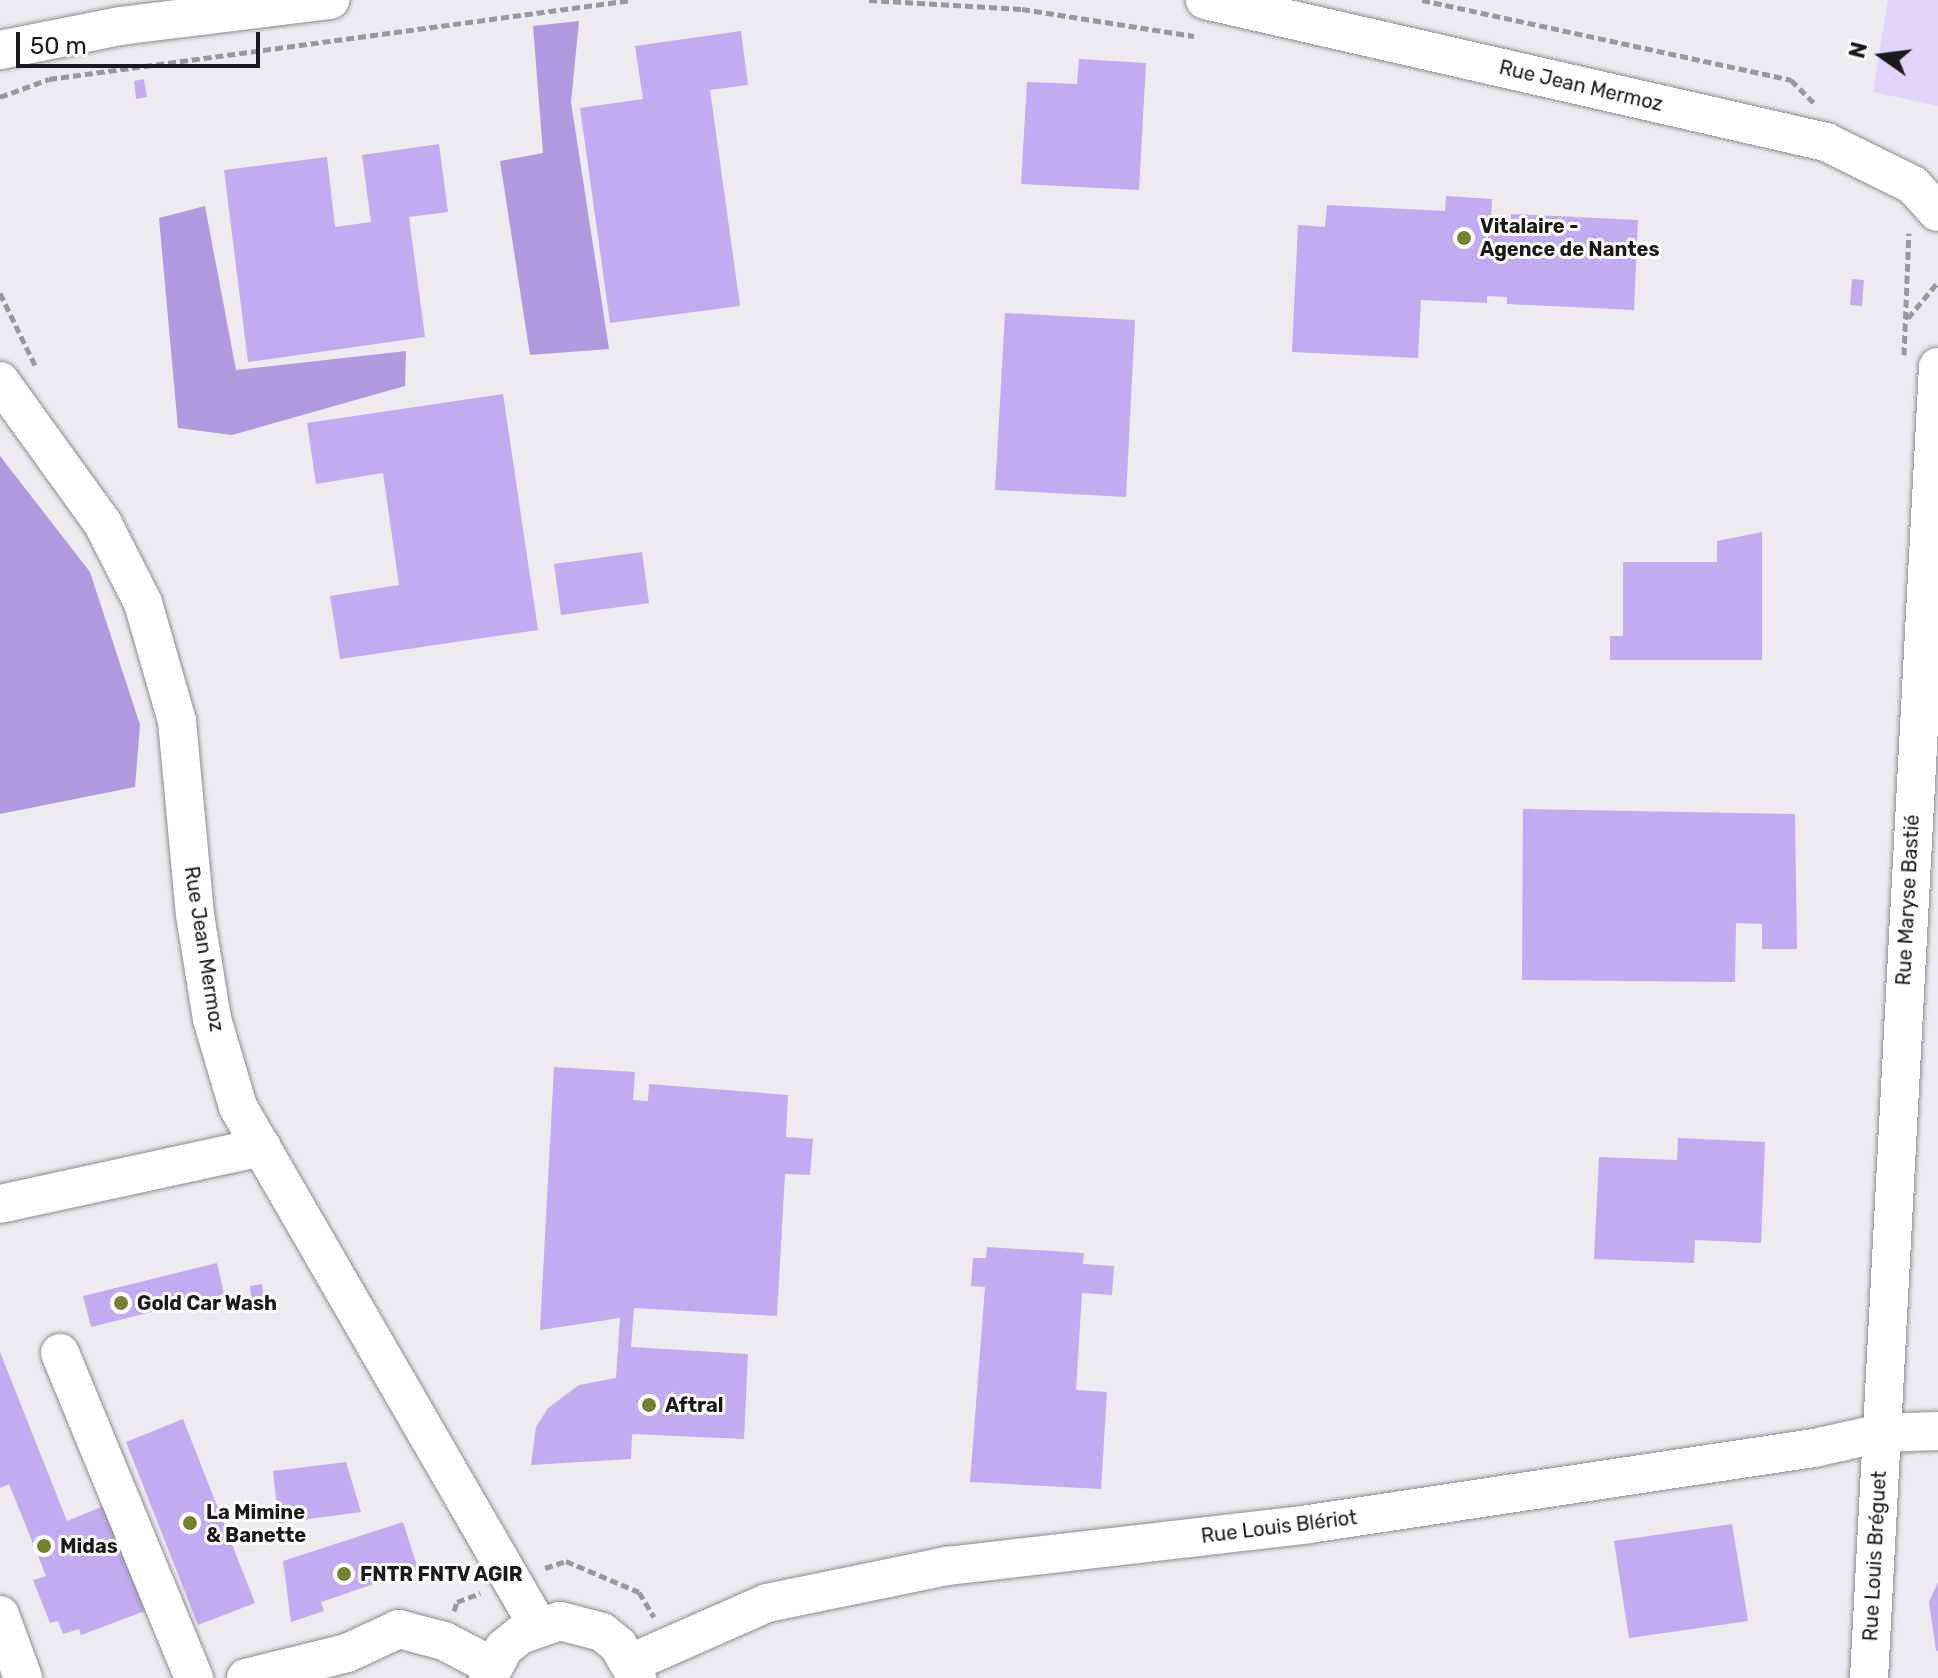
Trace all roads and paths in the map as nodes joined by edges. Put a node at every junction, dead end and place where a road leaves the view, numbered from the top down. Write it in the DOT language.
graph roads {
  1 [pos="330,0"];
  2 [pos="632,0"];
  3 [pos="869,0"];
  4 [pos="1422,0"];
  5 [pos="1203,18"];
  6 [pos="0,50"];
  7 [pos="1791,80"];
  8 [pos="0,97"];
  9 [pos="1929,215"];
  10 [pos="1938,282"];
  11 [pos="0,293"];
  12 [pos="1938,367"];
  13 [pos="41,377"];
  14 [pos="0,381"];
  15 [pos="262,1147"];
  16 [pos="0,1204"];
  17 [pos="60,1353"];
  18 [pos="1938,1431"];
  19 [pos="1881,1433"];
  20 [pos="0,1615"];
  21 [pos="538,1626"];
  22 [pos="13,1664"];
  23 [pos="634,1670"];
  24 [pos="490,1672"];
  25 [pos="194,1678"];
  26 [pos="246,1678"];
  27 [pos="1869,1678"];
  1 -- 6 [label="street"];
  2 -- 8 [label="path"];
  3 -- 5 [label="path"];
  4 -- 7 [label="path"];
  5 -- 9 [label="street, Rue Jean Mermoz"];
  9 -- 10 [label="path"];
  11 -- 13 [label="path"];
  12 -- 19 [label="street, Rue Maryse Bastié"];
  14 -- 15 [label="street, Rue Jean Mermoz"];
  15 -- 16 [label="street"];
  15 -- 21 [label="street, Rue Jean Mermoz"];
  17 -- 25 [label="street"];
  18 -- 19 [label="street, Rue Louis Blériot"];
  19 -- 23 [label="street, Rue Louis Blériot"];
  19 -- 27 [label="street, Rue Louis Bréguet"];
  20 -- 22 [label="street"];
  21 -- 23 [label="street"];
  21 -- 24 [label="street"];
  24 -- 26 [label="street"];
}
